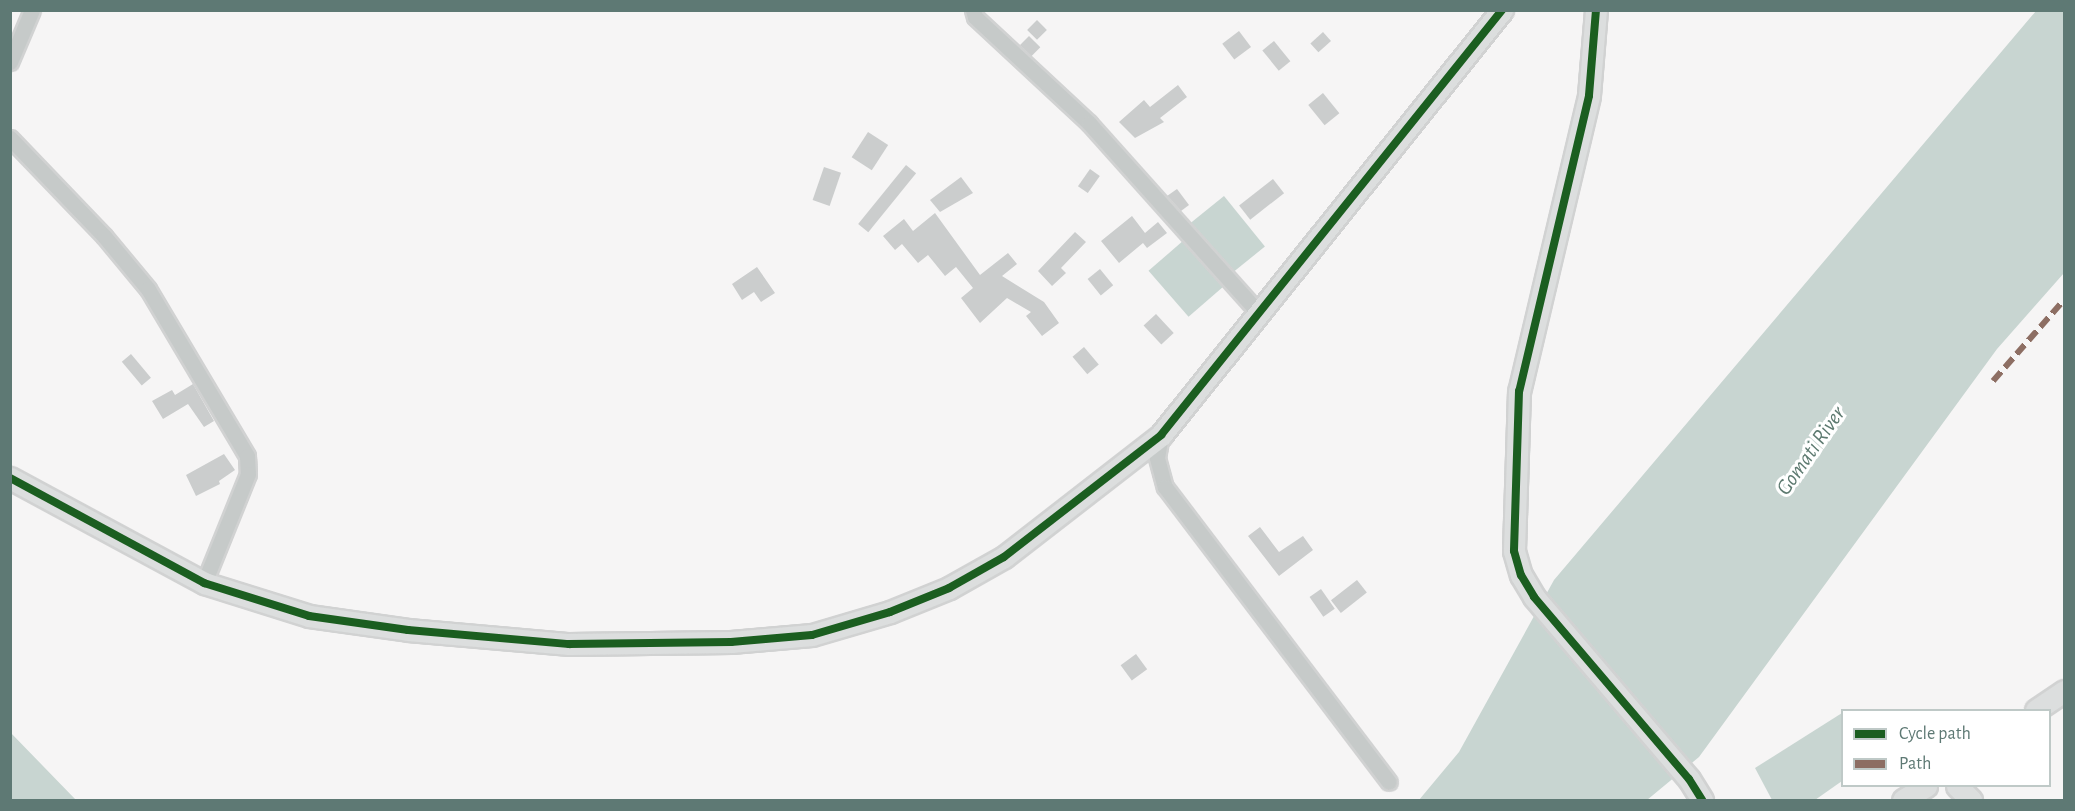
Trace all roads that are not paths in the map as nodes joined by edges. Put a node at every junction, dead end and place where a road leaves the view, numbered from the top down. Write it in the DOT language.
graph roads {
  1 [pos="32,10"];
  2 [pos="973,10"];
  3 [pos="1502,10"];
  4 [pos="1596,10"];
  5 [pos="10,62"];
  6 [pos="10,138"];
  7 [pos="1258,312"];
  8 [pos="1161,435"];
  9 [pos="10,478"];
  10 [pos="204,583"];
  11 [pos="2064,691"];
  12 [pos="2039,709"];
  13 [pos="1389,782"];
  14 [pos="1924,787"];
  15 [pos="1958,787"];
  16 [pos="1702,801"];
  17 [pos="1903,801"];
  18 [pos="1971,801"];
  1 -- 5 [label="street"];
  2 -- 7 [label="street"];
  3 -- 7 [label="street"];
  4 -- 16 [label="street"];
  6 -- 10 [label="street"];
  7 -- 8 [label="street"];
  8 -- 10 [label="street"];
  8 -- 13 [label="street"];
  9 -- 10 [label="street"];
  11 -- 12 [label="street"];
  14 -- 17 [label="street"];
  15 -- 18 [label="street"];
}
